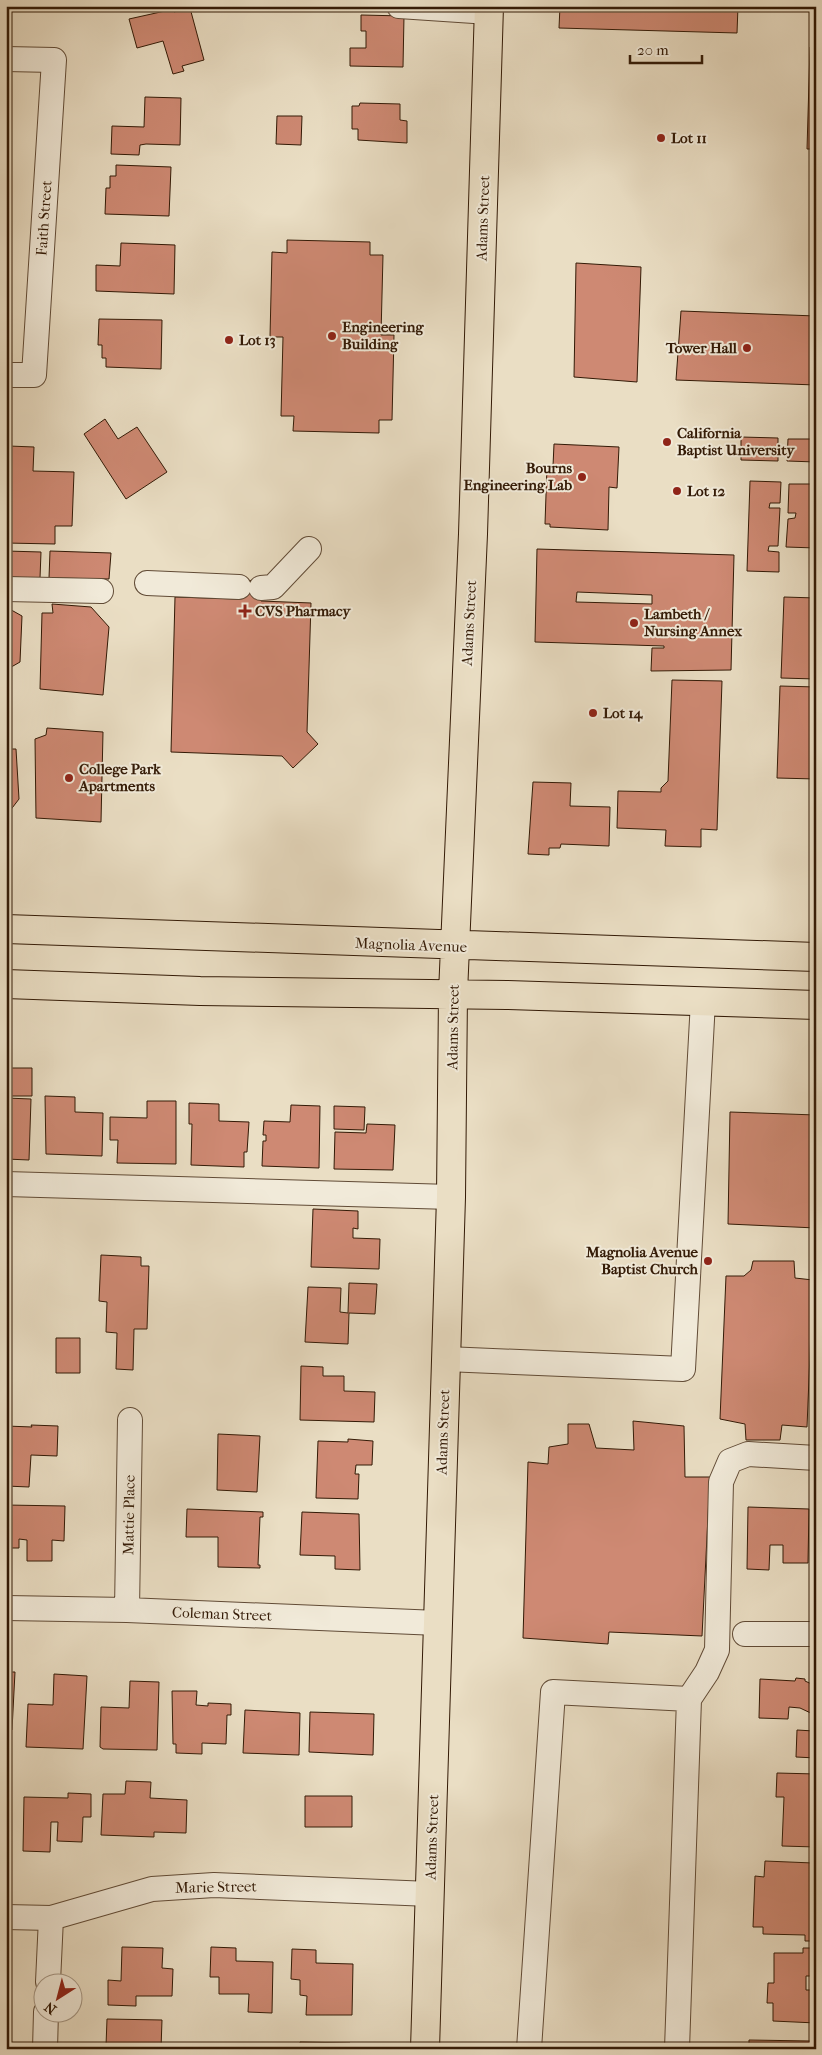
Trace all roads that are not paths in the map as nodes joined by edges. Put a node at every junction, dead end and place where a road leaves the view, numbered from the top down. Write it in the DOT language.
graph roads {
  1 [pos="399,6"];
  2 [pos="489,9"];
  3 [pos="6,59"];
  4 [pos="6,375"];
  5 [pos="309,549"];
  6 [pos="146,583"];
  7 [pos="6,589"];
  8 [pos="101,591"];
  9 [pos="6,930"];
  10 [pos="455,946"];
  11 [pos="816,958"];
  12 [pos="6,984"];
  13 [pos="454,994"];
  14 [pos="702,1001"];
  15 [pos="816,1005"];
  16 [pos="6,1184"];
  17 [pos="451,1197"];
  18 [pos="446,1360"];
  19 [pos="130,1420"];
  20 [pos="816,1458"];
  21 [pos="6,1608"];
  22 [pos="127,1610"];
  23 [pos="438,1623"];
  24 [pos="745,1634"];
  25 [pos="816,1634"];
  26 [pos="688,1699"];
  27 [pos="430,1894"];
  28 [pos="6,1917"];
  29 [pos="51,1918"];
  30 [pos="48,1972"];
  31 [pos="46,2022"];
  32 [pos="45,2049"];
  33 [pos="425,2049"];
  34 [pos="530,2049"];
  35 [pos="677,2049"];
  1 -- 2 [label="street"];
  2 -- 10 [label="main road, Adams Street"];
  3 -- 4 [label="street, Faith Street"];
  5 -- 6 [label="street"];
  7 -- 8 [label="street"];
  9 -- 10 [label="main road, Magnolia Avenue"];
  10 -- 11 [label="main road, Magnolia Avenue"];
  10 -- 13 [label="main road, Adams Street"];
  12 -- 13 [label="main road"];
  13 -- 14 [label="main road"];
  13 -- 17 [label="main road, Adams Street"];
  14 -- 15 [label="main road"];
  14 -- 18 [label="street"];
  16 -- 17 [label="street"];
  17 -- 18 [label="main road, Adams Street"];
  18 -- 23 [label="main road, Adams Street"];
  19 -- 22 [label="street, Mattie Place"];
  20 -- 26 [label="street"];
  21 -- 22 [label="street, Coleman Street"];
  22 -- 23 [label="street, Coleman Street"];
  23 -- 27 [label="main road, Adams Street"];
  24 -- 25 [label="street"];
  26 -- 34 [label="street"];
  26 -- 35 [label="street"];
  27 -- 29 [label="street, Marie Street"];
  27 -- 33 [label="main road, Adams Street"];
  28 -- 29 [label="street, Marie Street"];
  29 -- 30 [label="street"];
  31 -- 32 [label="street"];
}
